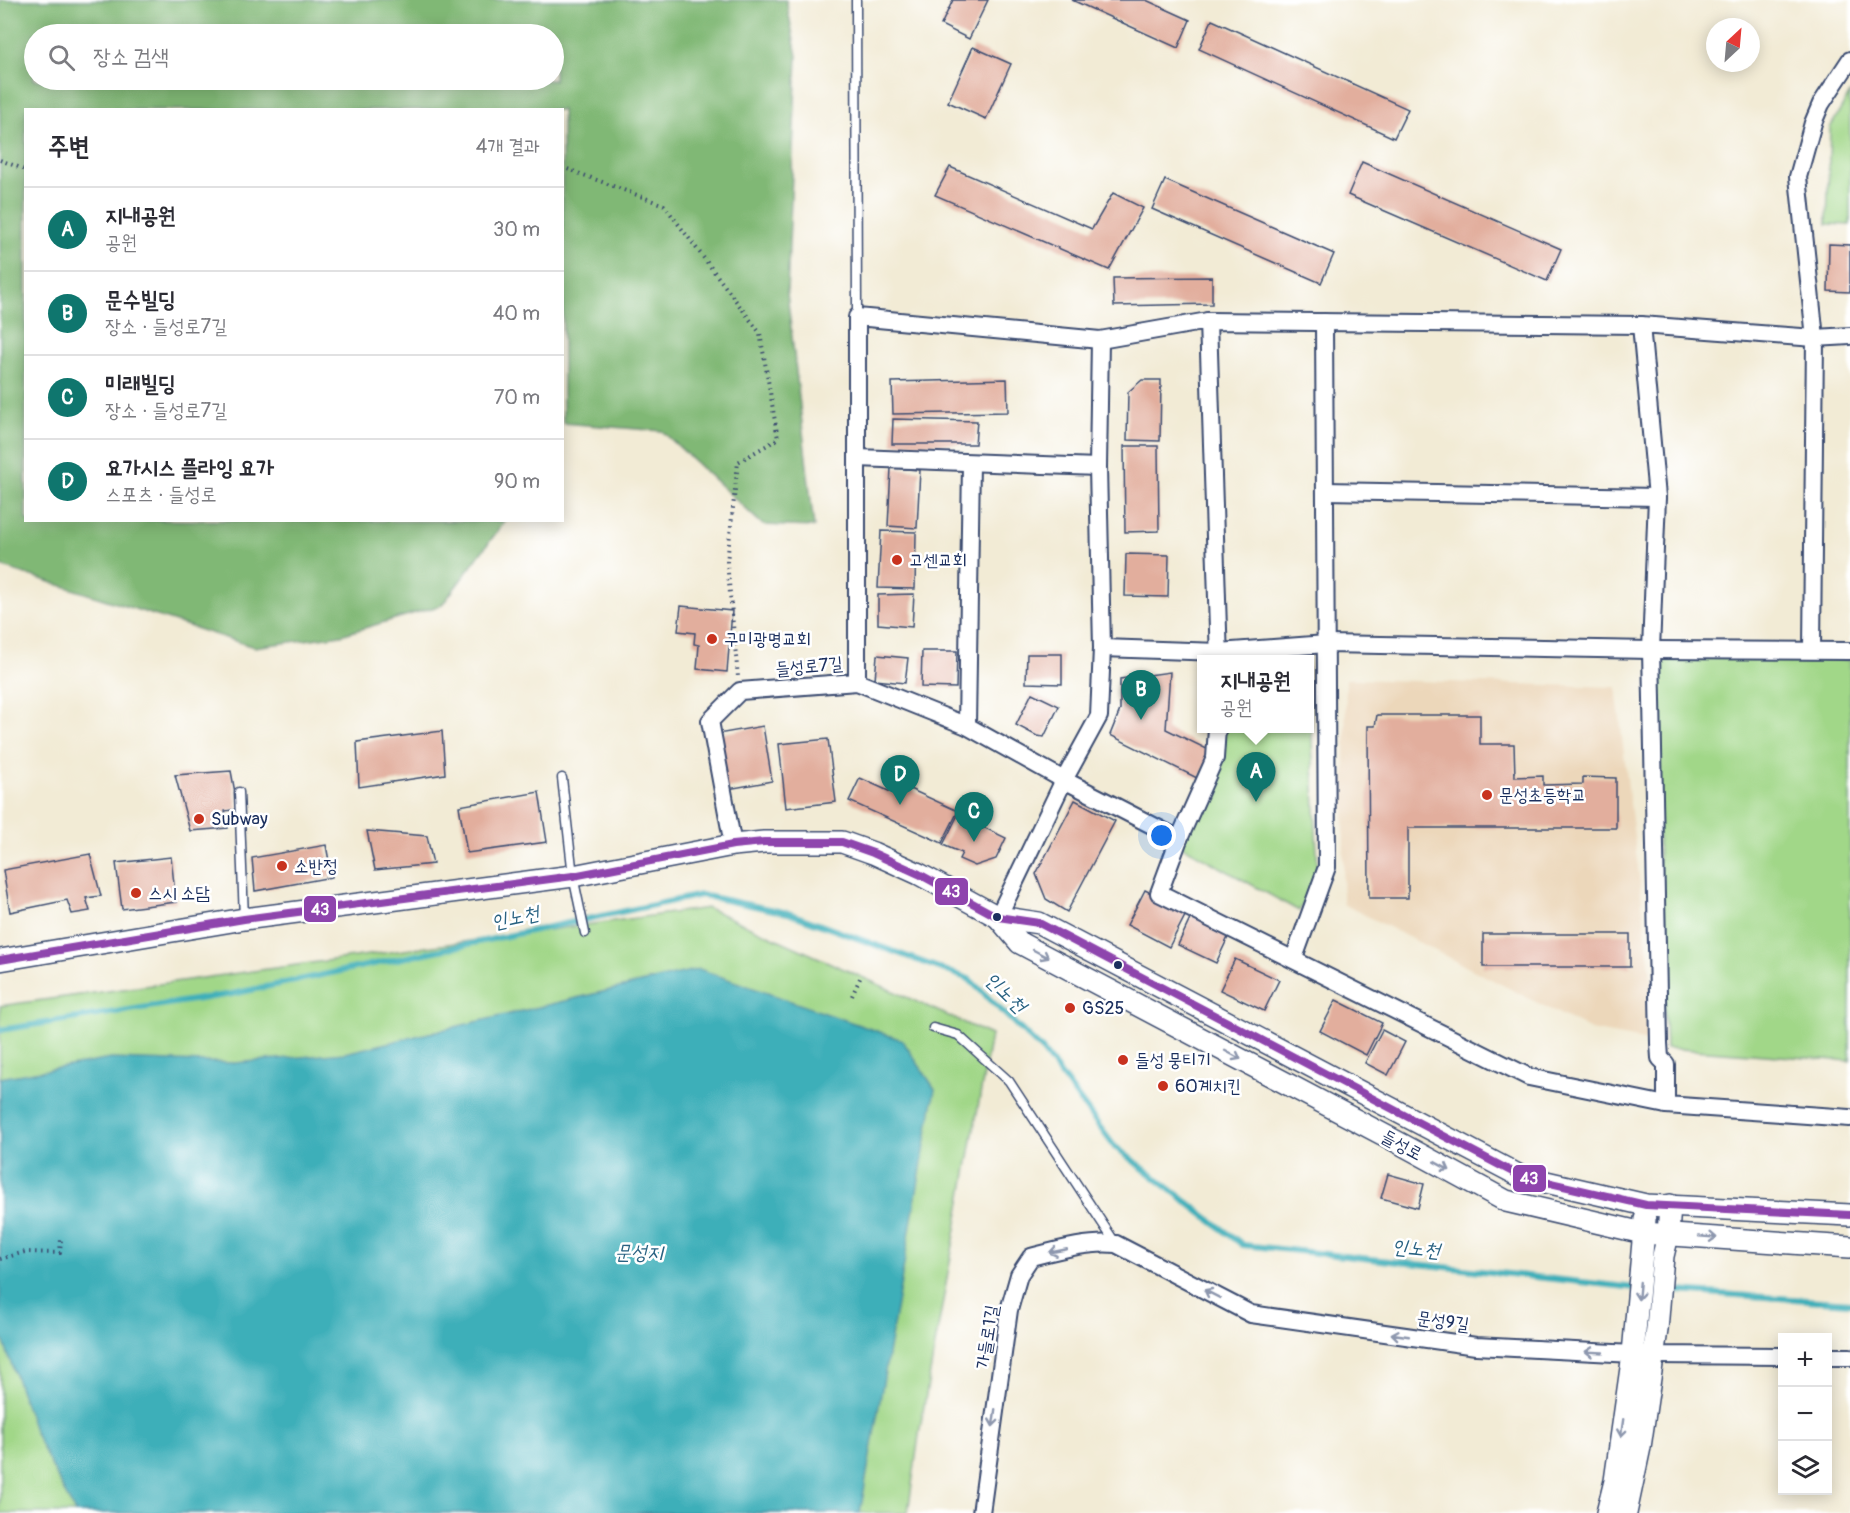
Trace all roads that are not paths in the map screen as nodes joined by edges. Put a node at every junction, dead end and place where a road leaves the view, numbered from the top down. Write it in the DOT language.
graph roads {
  1 [pos="856,0"];
  2 [pos="1850,60"];
  3 [pos="857,317"];
  4 [pos="1208,321"];
  5 [pos="1324,322"];
  6 [pos="1641,325"];
  7 [pos="1850,336"];
  8 [pos="1815,338"];
  9 [pos="1100,340"];
  10 [pos="857,458"];
  11 [pos="971,463"];
  12 [pos="1098,467"];
  13 [pos="1325,491"];
  14 [pos="1657,497"];
  15 [pos="1326,644"];
  16 [pos="1102,648"];
  17 [pos="1651,650"];
  18 [pos="1812,650"];
  19 [pos="1850,651"];
  20 [pos="1204,655"];
  21 [pos="1219,655"];
  22 [pos="1228,655"];
  23 [pos="857,682"];
  24 [pos="967,726"];
  25 [pos="1216,733"];
  26 [pos="562,778"];
  27 [pos="1064,780"];
  28 [pos="239,792"];
  29 [pos="1179,839"];
  30 [pos="733,845"];
  31 [pos="573,876"];
  32 [pos="998,917"];
  33 [pos="244,919"];
  34 [pos="585,933"];
  35 [pos="1294,958"];
  36 [pos="0,960"];
  37 [pos="933,1028"];
  38 [pos="1666,1105"];
  39 [pos="1850,1118"];
  40 [pos="1646,1204"];
  41 [pos="1670,1205"];
  42 [pos="1850,1215"];
  43 [pos="1668,1235"];
  44 [pos="1116,1244"];
  45 [pos="1650,1247"];
  46 [pos="1850,1247"];
  47 [pos="1643,1355"];
  48 [pos="1778,1356"];
  49 [pos="1832,1357"];
  50 [pos="1850,1357"];
  51 [pos="981,1513"];
  52 [pos="1607,1513"];
  53 [pos="1626,1513"];
  1 -- 3 [label="lane"];
  2 -- 8 [label="street"];
  3 -- 9 [label="street"];
  3 -- 10 [label="street"];
  4 -- 5 [label="street"];
  4 -- 9 [label="street"];
  4 -- 21 [label="street"];
  5 -- 6 [label="street"];
  5 -- 13 [label="street"];
  6 -- 8 [label="street"];
  6 -- 14 [label="street"];
  7 -- 8 [label="street"];
  8 -- 18 [label="street"];
  9 -- 12 [label="street"];
  10 -- 11 [label="street"];
  10 -- 23 [label="street"];
  11 -- 12 [label="street"];
  11 -- 24 [label="street"];
  12 -- 16 [label="street"];
  13 -- 14 [label="street"];
  13 -- 15 [label="street"];
  14 -- 17 [label="street"];
  15 -- 17 [label="street"];
  15 -- 22 [label="street"];
  15 -- 35 [label="street"];
  16 -- 20 [label="street"];
  16 -- 27 [label="street"];
  17 -- 18 [label="street"];
  17 -- 38 [label="street"];
  18 -- 19 [label="street"];
  23 -- 24 [label="street, 들성로7길"];
  23 -- 30 [label="street, 들성로7길"];
  24 -- 27 [label="street, 들성로7길"];
  25 -- 29 [label="street"];
  26 -- 31 [label="lane"];
  27 -- 29 [label="street, 들성로7길"];
  27 -- 32 [label="street"];
  28 -- 33 [label="lane"];
  29 -- 35 [label="street"];
  30 -- 31 [label="street, 들성로"];
  30 -- 32 [label="street, 들성로"];
  31 -- 33 [label="street, 들성로"];
  31 -- 34 [label="lane"];
  32 -- 40 [label="street, 들성로"];
  32 -- 45 [label="street, 들성로, one-way"];
  33 -- 36 [label="street, 들성로"];
  35 -- 38 [label="street"];
  37 -- 44 [label="lane"];
  38 -- 39 [label="street"];
  40 -- 41 [label="street, 들성로"];
  40 -- 45 [label="street"];
  41 -- 42 [label="street, 들성로"];
  41 -- 43 [label="street"];
  43 -- 45 [label="street, 들성로"];
  43 -- 46 [label="street, 들성로, one-way"];
  47 -- 44 [label="street, 문성9길, one-way"];
  44 -- 51 [label="street, 가들로1길, one-way"];
  45 -- 47 [label="street, one-way"];
  45 -- 47 [label="street"];
  47 -- 48 [label="street, 문성9길"];
  47 -- 52 [label="street, one-way"];
  47 -- 53 [label="street"];
  49 -- 50 [label="street"];
}
